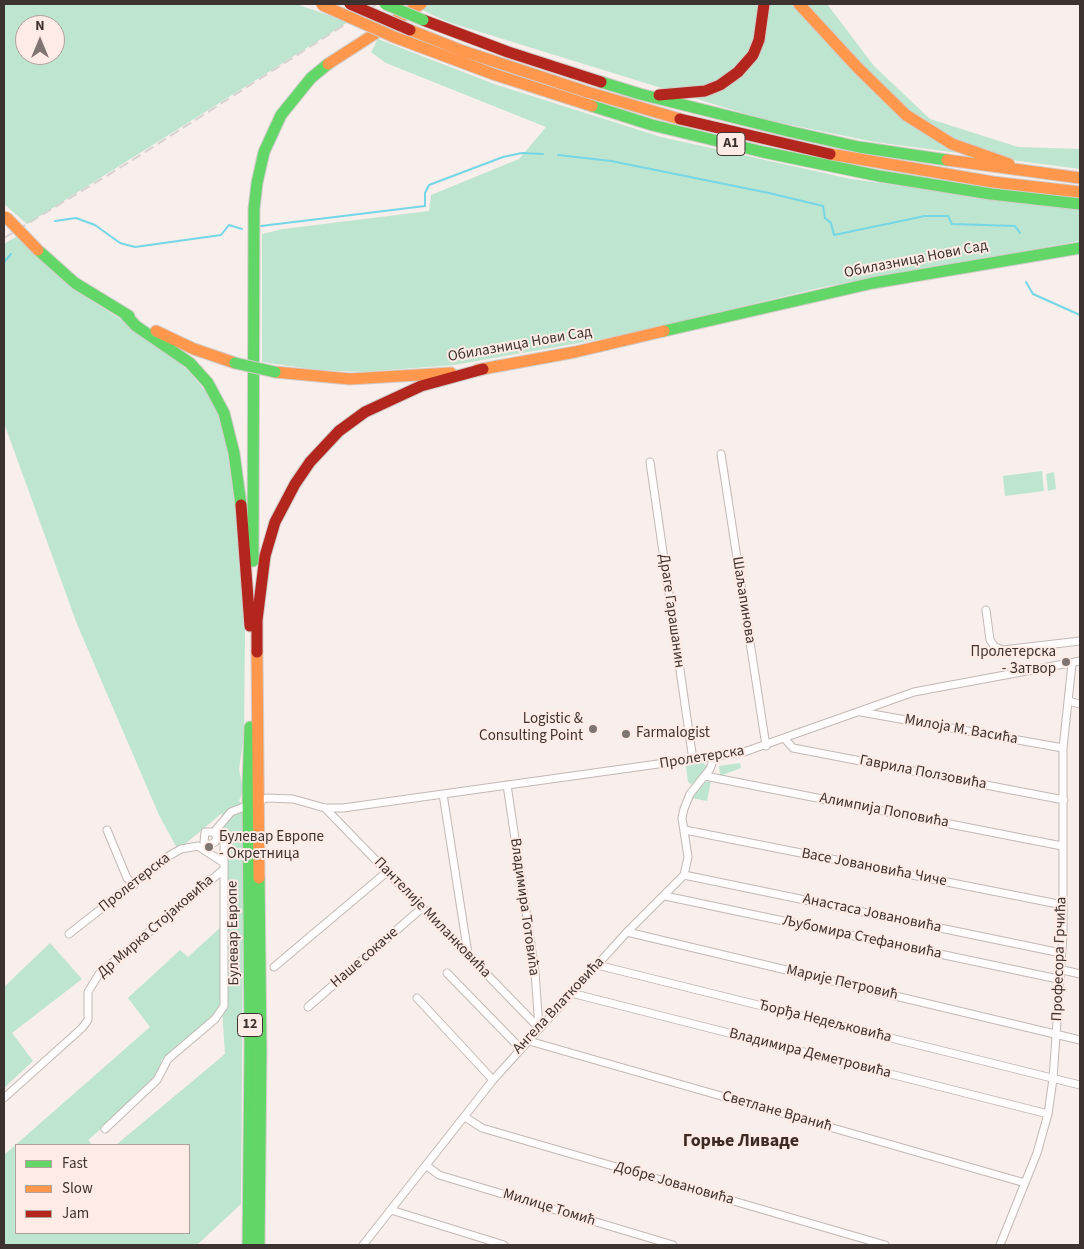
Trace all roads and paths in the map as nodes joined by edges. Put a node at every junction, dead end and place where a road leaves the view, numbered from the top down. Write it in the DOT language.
graph roads {
  1 [pos="321,4"];
  2 [pos="350,4"];
  3 [pos="385,4"];
  4 [pos="420,4"];
  5 [pos="764,4"];
  6 [pos="799,4"];
  7 [pos="640,94"];
  8 [pos="1054,176"];
  9 [pos="1080,178"];
  10 [pos="1080,192"];
  11 [pos="1080,204"];
  12 [pos="5,216"];
  13 [pos="1080,248"];
  14 [pos="124,313"];
  15 [pos="483,369"];
  16 [pos="721,454"];
  17 [pos="650,462"];
  18 [pos="986,610"];
  19 [pos="254,620"];
  20 [pos="1080,641"];
  21 [pos="1080,661"];
  22 [pos="1072,664"];
  23 [pos="1068,701"];
  24 [pos="1080,704"];
  25 [pos="860,712"];
  26 [pos="785,739"];
  27 [pos="766,746"];
  28 [pos="1063,748"];
  29 [pos="714,757"];
  30 [pos="693,760"];
  31 [pos="705,776"];
  32 [pos="507,785"];
  33 [pos="443,794"];
  34 [pos="1064,800"];
  35 [pos="253,804"];
  36 [pos="325,808"];
  37 [pos="107,830"];
  38 [pos="216,830"];
  39 [pos="685,830"];
  40 [pos="201,844"];
  41 [pos="1062,846"];
  42 [pos="224,866"];
  43 [pos="388,871"];
  44 [pos="684,875"];
  45 [pos="134,884"];
  46 [pos="665,896"];
  47 [pos="1063,905"];
  48 [pos="422,908"];
  49 [pos="627,932"];
  50 [pos="69,934"];
  51 [pos="1060,953"];
  52 [pos="468,955"];
  53 [pos="597,965"];
  54 [pos="274,967"];
  55 [pos="1059,969"];
  56 [pos="447,973"];
  57 [pos="1080,974"];
  58 [pos="1058,979"];
  59 [pos="571,993"];
  60 [pos="418,998"];
  61 [pos="308,1007"];
  62 [pos="539,1028"];
  63 [pos="1057,1034"];
  64 [pos="1080,1040"];
  65 [pos="529,1041"];
  66 [pos="521,1049"];
  67 [pos="1054,1078"];
  68 [pos="493,1080"];
  69 [pos="1080,1085"];
  70 [pos="4,1098"];
  71 [pos="1048,1114"];
  72 [pos="465,1117"];
  73 [pos="105,1128"];
  74 [pos="426,1166"];
  75 [pos="1026,1183"];
  76 [pos="391,1210"];
  77 [pos="248,1245"];
  78 [pos="259,1245"];
  79 [pos="363,1245"];
  80 [pos="504,1245"];
  81 [pos="673,1245"];
  82 [pos="885,1245"];
  83 [pos="1000,1245"];
  1 -- 11 [label="main road, A1, bridge"];
  2 -- 10 [label="main road, A1, bridge"];
  3 -- 7 [label="main road, bridge"];
  4 -- 19 [label="main road"];
  5 -- 7 [label="main road"];
  6 -- 8 [label="main road"];
  7 -- 8 [label="main road"];
  8 -- 9 [label="main road"];
  12 -- 14 [label="main road, Обилазница Нови Сад, bridge"];
  13 -- 15 [label="main road, Обилазница Нови Сад"];
  14 -- 15 [label="main road, Обилазница Нови Сад, bridge"];
  14 -- 19 [label="main road"];
  15 -- 19 [label="main road"];
  16 -- 27 [label="street, Шаљапинова"];
  17 -- 30 [label="street, Драге Гарашанин"];
  18 -- 20 [label="street"];
  19 -- 35 [label="main road, Булевар Европе / 12"];
  21 -- 22 [label="street, Пролетерска"];
  22 -- 23 [label="street, Професора Грчића"];
  22 -- 25 [label="street, Пролетерска"];
  23 -- 24 [label="street"];
  23 -- 28 [label="street, Професора Грчића"];
  25 -- 26 [label="street, Пролетерска"];
  25 -- 28 [label="street, Милоја М. Васића"];
  26 -- 27 [label="street, Пролетерска"];
  26 -- 34 [label="street, Гаврила Ползовића"];
  27 -- 29 [label="street, Пролетерска"];
  28 -- 34 [label="street, Професора Грчића"];
  29 -- 30 [label="street, Пролетерска"];
  29 -- 31 [label="street"];
  30 -- 32 [label="street, Пролетерска"];
  31 -- 39 [label="street"];
  31 -- 41 [label="street, Алимпија Поповића"];
  32 -- 33 [label="street, Пролетерска"];
  32 -- 62 [label="street, Владимира Тотовића"];
  33 -- 36 [label="street, Пролетерска"];
  33 -- 52 [label="street"];
  34 -- 41 [label="street, Професора Грчића"];
  35 -- 36 [label="street, Пролетерска"];
  35 -- 38 [label="street, Пролетерска"];
  35 -- 77 [label="main road, Булевар Европе / 12"];
  35 -- 78 [label="main road, Булевар Европе / 12"];
  36 -- 43 [label="street, Пантелије Миланковића"];
  37 -- 45 [label="street"];
  38 -- 40 [label="street, Пролетерска"];
  38 -- 42 [label="street"];
  39 -- 44 [label="street"];
  39 -- 47 [label="street, Васе Јовановића Чиче"];
  40 -- 42 [label="street"];
  40 -- 45 [label="street, Пролетерска"];
  41 -- 47 [label="street, Професора Грчића"];
  42 -- 70 [label="street, Др Мирка Стојаковића"];
  42 -- 73 [label="street"];
  43 -- 48 [label="street, Пантелије Миланковића"];
  43 -- 54 [label="street"];
  44 -- 46 [label="street, Ангела Влатковића"];
  44 -- 51 [label="street, Анастаса Јовановића"];
  45 -- 50 [label="street, Пролетерска"];
  46 -- 49 [label="street, Ангела Влатковића"];
  46 -- 58 [label="street, Љубомира Стефановића"];
  47 -- 51 [label="street, Професора Грчића"];
  48 -- 52 [label="street, Пантелије Миланковића"];
  48 -- 61 [label="street, Наше сокаче"];
  49 -- 53 [label="street, Ангела Влатковића"];
  49 -- 63 [label="street, Марије Петровић"];
  51 -- 55 [label="street, Професора Грчића"];
  52 -- 62 [label="street, Пантелије Миланковића"];
  53 -- 59 [label="street, Ангела Влатковића"];
  53 -- 67 [label="street, Ђорђа Недељковића"];
  55 -- 57 [label="street"];
  55 -- 58 [label="street, Професора Грчића"];
  56 -- 66 [label="street"];
  58 -- 63 [label="street, Професора Грчића"];
  59 -- 62 [label="street, Ангела Влатковића"];
  59 -- 71 [label="street, Владимира Деметровића"];
  60 -- 68 [label="street"];
  62 -- 65 [label="street, Ангела Влатковића"];
  63 -- 64 [label="street, Марије Петровић"];
  63 -- 67 [label="street, Професора Грчића"];
  65 -- 66 [label="street, Ангела Влатковића"];
  65 -- 75 [label="street, Светлане Вранић"];
  66 -- 68 [label="street, Ангела Влатковића"];
  67 -- 69 [label="street, Ђорђа Недељковића"];
  67 -- 71 [label="street, Професора Грчића"];
  68 -- 72 [label="street, Ангела Влатковића"];
  71 -- 75 [label="street, Професора Грчића"];
  72 -- 74 [label="street, Ангела Влатковића"];
  72 -- 82 [label="street, Добре Јовановића"];
  74 -- 76 [label="street, Ангела Влатковића"];
  74 -- 81 [label="street, Милице Томић"];
  75 -- 83 [label="street, Професора Грчића"];
  76 -- 79 [label="street, Ангела Влатковића"];
  76 -- 80 [label="street"];
}
